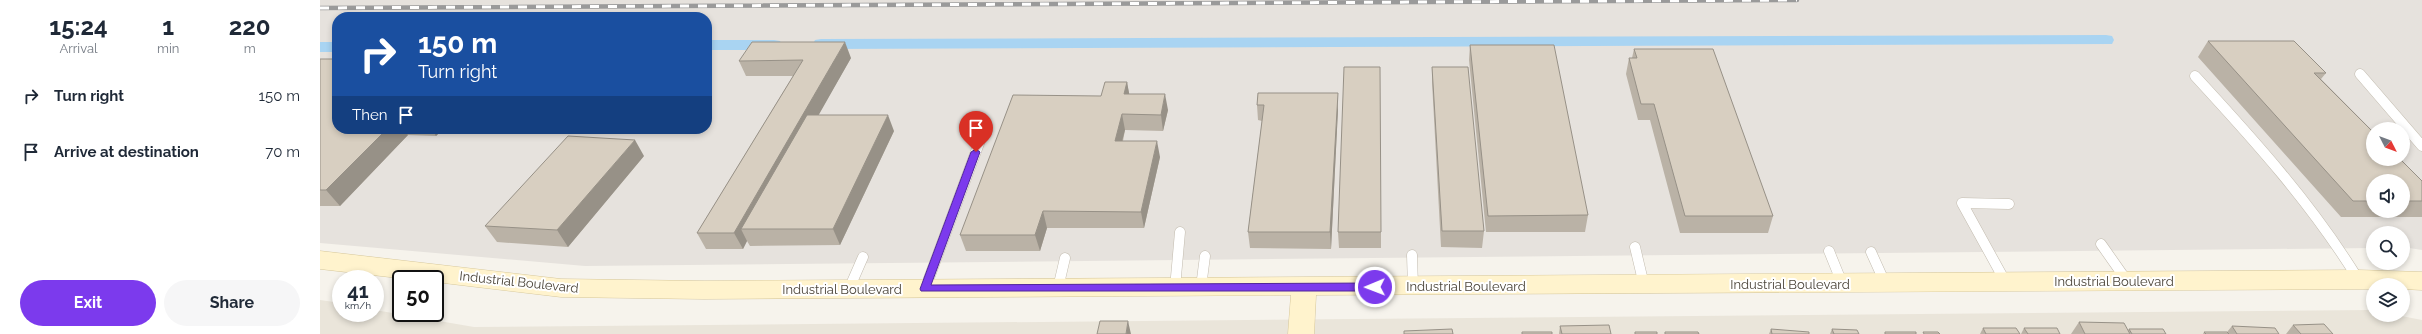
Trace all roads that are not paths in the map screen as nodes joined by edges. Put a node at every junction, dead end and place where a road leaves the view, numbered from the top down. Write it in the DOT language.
graph roads {
  1 [pos="2360,74"];
  2 [pos="2195,76"];
  3 [pos="981,138"];
  4 [pos="2422,146"];
  5 [pos="2009,204"];
  6 [pos="1180,232"];
  7 [pos="2101,244"];
  8 [pos="1635,246"];
  9 [pos="1830,251"];
  10 [pos="1870,252"];
  11 [pos="1412,255"];
  12 [pos="1205,256"];
  13 [pos="863,257"];
  14 [pos="1065,258"];
  15 [pos="320,260"];
  16 [pos="2358,279"];
  17 [pos="2005,281"];
  18 [pos="2127,281"];
  19 [pos="2422,281"];
  20 [pos="1842,283"];
  21 [pos="1885,283"];
  22 [pos="1644,285"];
  23 [pos="1201,287"];
  24 [pos="1413,287"];
  25 [pos="1058,288"];
  26 [pos="1175,288"];
  27 [pos="1304,288"];
  28 [pos="850,289"];
  29 [pos="925,289"];
  30 [pos="1301,334"];
  1 -- 4 [label="lane"];
  2 -- 16 [label="lane"];
  3 -- 29 [label="lane"];
  5 -- 17 [label="lane"];
  6 -- 26 [label="lane"];
  7 -- 18 [label="lane"];
  8 -- 22 [label="lane"];
  9 -- 20 [label="lane"];
  10 -- 21 [label="lane"];
  11 -- 24 [label="lane"];
  12 -- 23 [label="lane"];
  13 -- 28 [label="lane"];
  14 -- 25 [label="lane"];
  15 -- 28 [label="main road, Industrial Boulevard"];
  16 -- 18 [label="main road, Industrial Boulevard"];
  16 -- 19 [label="main road, Industrial Boulevard"];
  17 -- 18 [label="main road, Industrial Boulevard"];
  17 -- 21 [label="main road, Industrial Boulevard"];
  20 -- 21 [label="main road, Industrial Boulevard"];
  20 -- 22 [label="main road, Industrial Boulevard"];
  22 -- 24 [label="main road, Industrial Boulevard"];
  23 -- 26 [label="main road, Industrial Boulevard"];
  23 -- 27 [label="main road, Industrial Boulevard"];
  24 -- 27 [label="main road, Industrial Boulevard"];
  25 -- 26 [label="main road, Industrial Boulevard"];
  25 -- 29 [label="main road, Industrial Boulevard"];
  27 -- 30 [label="main road"];
  28 -- 29 [label="main road, Industrial Boulevard"];
}
